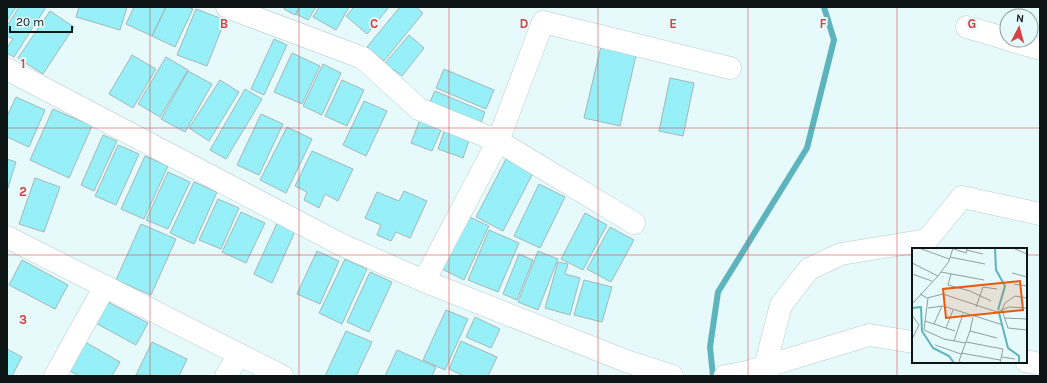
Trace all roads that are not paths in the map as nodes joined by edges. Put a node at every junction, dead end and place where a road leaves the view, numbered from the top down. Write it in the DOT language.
graph roads {
  1 [pos="227,7"];
  2 [pos="967,27"];
  3 [pos="999,37"];
  4 [pos="730,68"];
  5 [pos="7,69"];
  6 [pos="498,141"];
  7 [pos="1040,214"];
  8 [pos="634,223"];
  9 [pos="7,236"];
  10 [pos="424,281"];
  11 [pos="105,286"];
  12 [pos="912,342"];
  13 [pos="239,354"];
  14 [pos="1027,361"];
  15 [pos="1040,364"];
  16 [pos="760,372"];
  17 [pos="55,376"];
  18 [pos="226,376"];
  19 [pos="282,376"];
  20 [pos="672,376"];
  21 [pos="725,376"];
  1 -- 6 [label="street"];
  2 -- 3 [label="street"];
  4 -- 6 [label="street"];
  5 -- 10 [label="street"];
  6 -- 8 [label="street"];
  6 -- 10 [label="street"];
  7 -- 16 [label="street"];
  9 -- 11 [label="street"];
  10 -- 20 [label="street"];
  11 -- 13 [label="street"];
  11 -- 17 [label="street"];
  12 -- 16 [label="street"];
  13 -- 18 [label="street"];
  13 -- 19 [label="street"];
  14 -- 15 [label="street"];
  16 -- 21 [label="street"];
}
